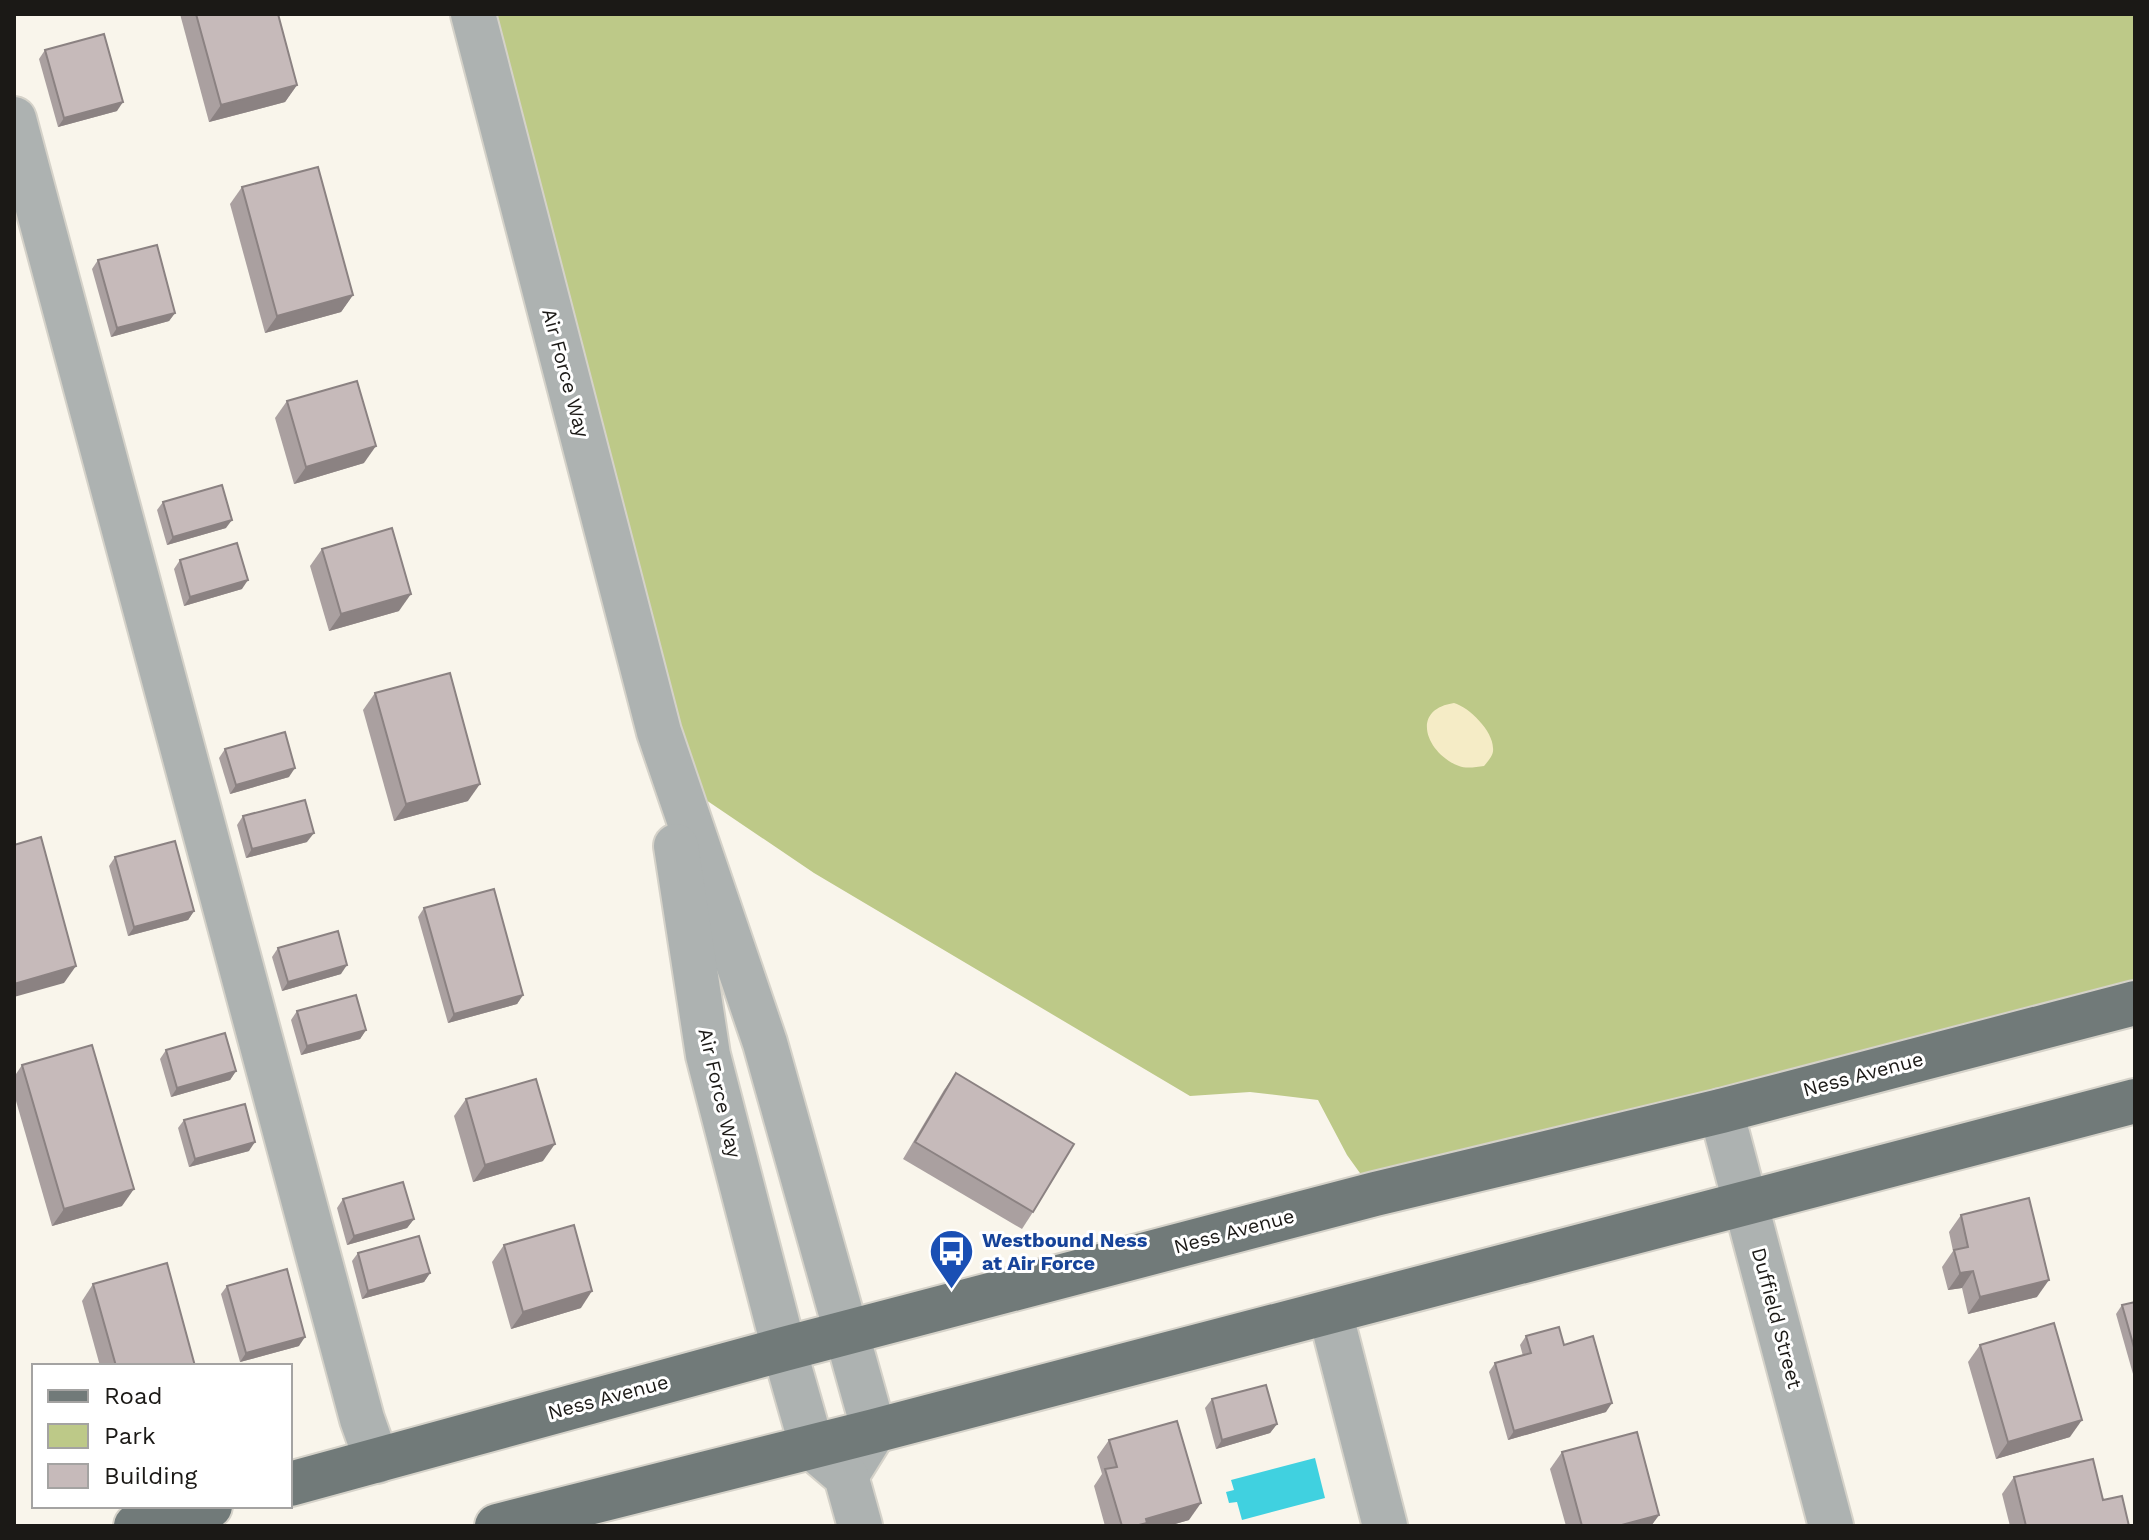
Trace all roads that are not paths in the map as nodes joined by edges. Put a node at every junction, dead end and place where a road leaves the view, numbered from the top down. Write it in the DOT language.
graph roads {
  1 [pos="473,14"];
  2 [pos="14,119"];
  3 [pos="659,732"];
  4 [pos="2135,1003"];
  5 [pos="2135,1101"];
  6 [pos="1721,1111"];
  7 [pos="1747,1203"];
  8 [pos="1330,1312"];
  9 [pos="846,1333"];
  10 [pos="784,1349"];
  11 [pos="874,1431"];
  12 [pos="812,1447"];
  13 [pos="377,1461"];
  14 [pos="846,1476"];
  15 [pos="292,1483"];
  16 [pos="203,1508"];
  17 [pos="136,1526"];
  18 [pos="497,1526"];
  19 [pos="860,1526"];
  20 [pos="1385,1526"];
  21 [pos="1831,1526"];
  1 -- 3 [label="street, Air Force Way"];
  2 -- 13 [label="street"];
  3 -- 9 [label="street, Air Force Way"];
  3 -- 10 [label="street, Air Force Way"];
  4 -- 6 [label="main road, Ness Avenue"];
  5 -- 7 [label="main road"];
  6 -- 7 [label="street, Duffield Street"];
  6 -- 9 [label="main road, Ness Avenue"];
  7 -- 8 [label="main road"];
  7 -- 21 [label="street, Duffield Street"];
  8 -- 11 [label="main road"];
  8 -- 20 [label="street"];
  9 -- 10 [label="main road, Ness Avenue"];
  9 -- 11 [label="street, Air Force Way"];
  10 -- 12 [label="street, Air Force Way"];
  10 -- 13 [label="main road, Ness Avenue"];
  11 -- 12 [label="main road"];
  11 -- 14 [label="street"];
  12 -- 14 [label="street"];
  12 -- 18 [label="main road"];
  13 -- 15 [label="main road, Ness Avenue"];
  14 -- 19 [label="street"];
  16 -- 17 [label="main road"];
}
